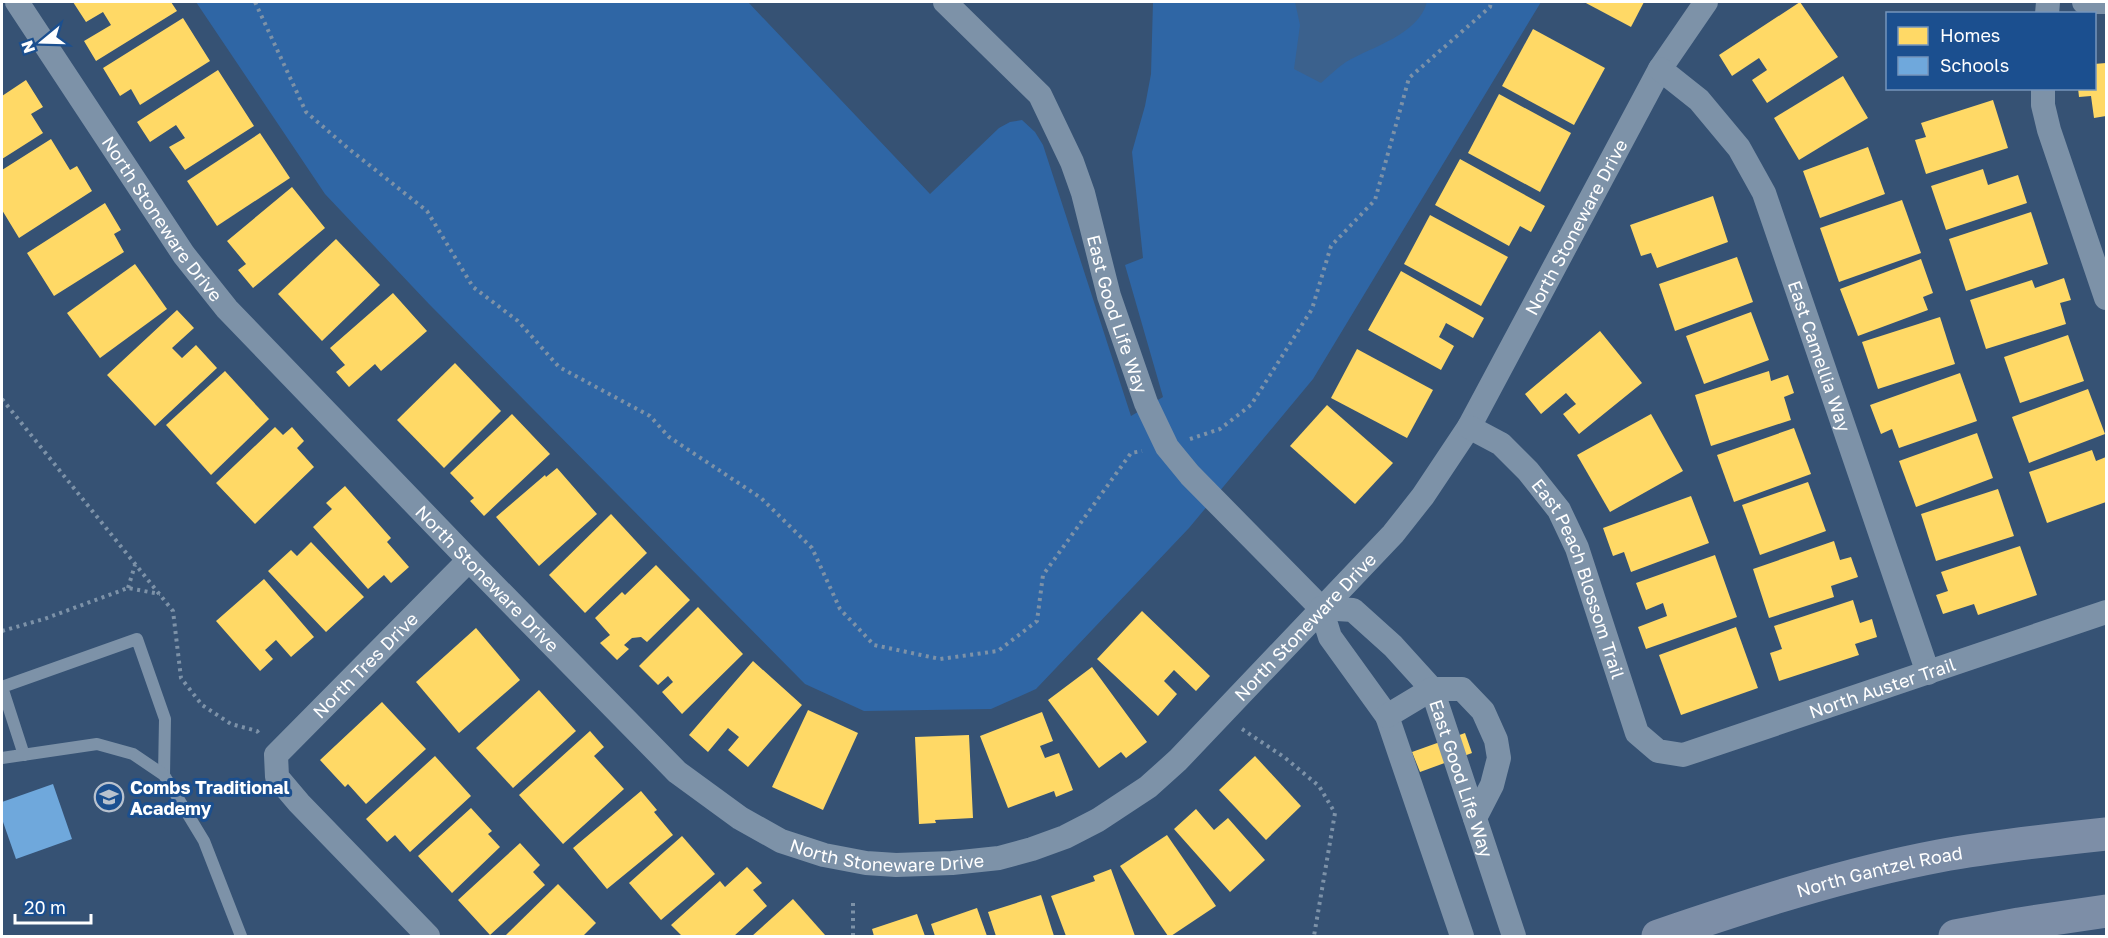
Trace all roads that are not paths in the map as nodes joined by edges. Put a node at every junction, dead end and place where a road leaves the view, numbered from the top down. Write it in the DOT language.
graph roads {
  1 [pos="16,2"];
  2 [pos="945,2"];
  3 [pos="1706,2"];
  4 [pos="2084,2"];
  5 [pos="2106,2"];
  6 [pos="1660,69"];
  7 [pos="2043,90"];
  8 [pos="2106,298"];
  9 [pos="1469,427"];
  10 [pos="469,560"];
  11 [pos="1322,608"];
  12 [pos="2106,612"];
  13 [pos="1928,673"];
  14 [pos="1432,689"];
  15 [pos="1387,716"];
  16 [pos="1658,751"];
  17 [pos="24,755"];
  18 [pos="2,758"];
  19 [pos="164,775"];
  20 [pos="1475,818"];
  21 [pos="2106,834"];
  22 [pos="2106,911"];
  23 [pos="241,936"];
  24 [pos="428,936"];
  25 [pos="1462,936"];
  26 [pos="1514,936"];
  27 [pos="1658,936"];
  28 [pos="1955,936"];
  1 -- 10 [label="street, North Stoneware Drive"];
  2 -- 11 [label="street, East Good Life Way"];
  3 -- 6 [label="street, North Stoneware Drive"];
  4 -- 5 [label="street"];
  6 -- 9 [label="street, North Stoneware Drive"];
  6 -- 13 [label="street, East Camellia Way"];
  7 -- 8 [label="street"];
  9 -- 11 [label="street, North Stoneware Drive"];
  9 -- 16 [label="street, East Peach Blossom Trail"];
  10 -- 11 [label="street, North Stoneware Drive"];
  10 -- 24 [label="street, North Tres Drive"];
  11 -- 14 [label="street, East Good Life Way"];
  11 -- 15 [label="street, East Good Life Way"];
  12 -- 13 [label="street, North Auster Trail"];
  13 -- 16 [label="street, North Auster Trail"];
  14 -- 15 [label="street"];
  14 -- 20 [label="street, East Good Life Way"];
  14 -- 20 [label="street"];
  15 -- 25 [label="street, East Good Life Way"];
  17 -- 18 [label="lane"];
  17 -- 19 [label="lane"];
  17 -- 19 [label="lane"];
  19 -- 23 [label="lane"];
  20 -- 26 [label="street, East Good Life Way"];
  21 -- 27 [label="main road, North Gantzel Road"];
  22 -- 28 [label="main road"];
}
